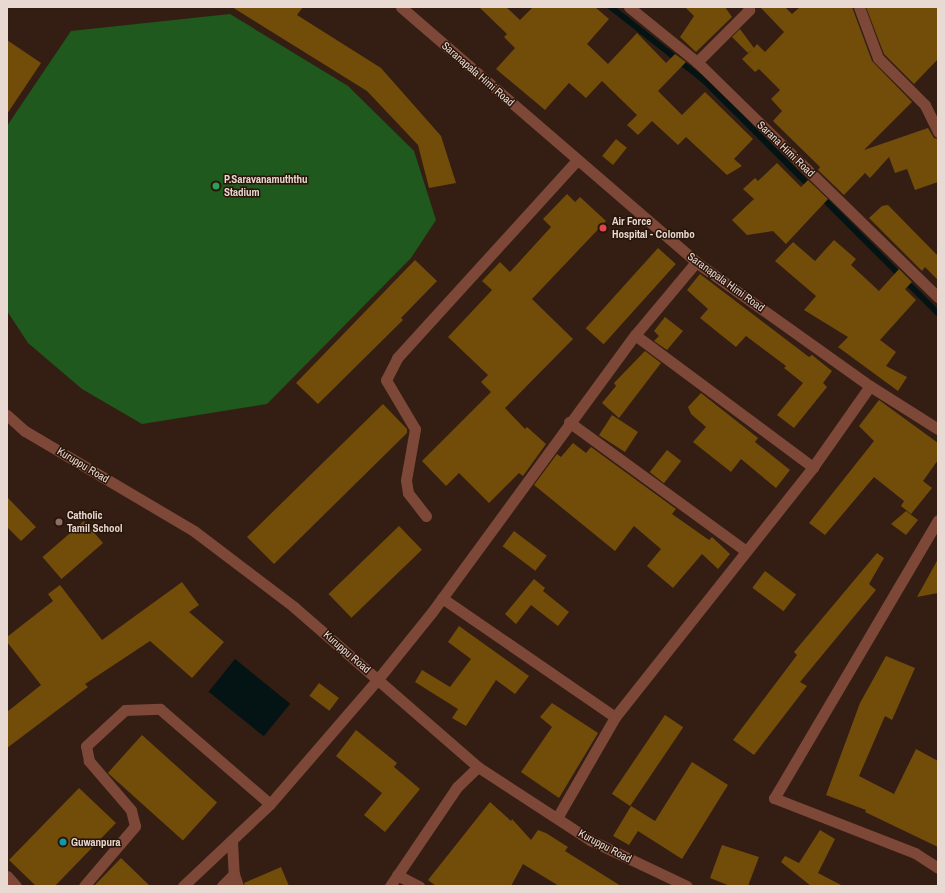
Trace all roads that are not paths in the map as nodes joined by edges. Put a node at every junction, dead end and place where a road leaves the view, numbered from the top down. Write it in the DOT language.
graph roads {
  1 [pos="401,7"];
  2 [pos="629,7"];
  3 [pos="859,7"];
  4 [pos="750,8"];
  5 [pos="697,62"];
  6 [pos="938,132"];
  7 [pos="577,160"];
  8 [pos="696,262"];
  9 [pos="938,297"];
  10 [pos="635,335"];
  11 [pos="870,386"];
  12 [pos="7,415"];
  13 [pos="570,422"];
  14 [pos="938,429"];
  15 [pos="813,467"];
  16 [pos="426,516"];
  17 [pos="938,520"];
  18 [pos="746,551"];
  19 [pos="442,598"];
  20 [pos="378,679"];
  21 [pos="615,717"];
  22 [pos="478,767"];
  23 [pos="270,804"];
  24 [pos="557,818"];
  25 [pos="232,841"];
  26 [pos="938,868"];
  27 [pos="234,874"];
  28 [pos="397,875"];
  29 [pos="7,876"];
  30 [pos="16,886"];
  31 [pos="84,886"];
  32 [pos="183,886"];
  33 [pos="222,886"];
  34 [pos="238,886"];
  35 [pos="390,886"];
  36 [pos="419,886"];
  37 [pos="687,886"];
  1 -- 7 [label="street, Saranapala Himi Road"];
  2 -- 5 [label="street, Sarana Himi Road"];
  3 -- 6 [label="street"];
  4 -- 5 [label="street"];
  5 -- 9 [label="street, Sarana Himi Road"];
  7 -- 8 [label="street, Saranapala Himi Road"];
  7 -- 16 [label="street"];
  8 -- 10 [label="street"];
  8 -- 11 [label="street, Saranapala Himi Road"];
  10 -- 13 [label="street"];
  10 -- 15 [label="street"];
  11 -- 14 [label="street, Saranapala Himi Road"];
  11 -- 15 [label="street"];
  12 -- 20 [label="street, Kuruppu Road"];
  13 -- 18 [label="street"];
  13 -- 19 [label="street"];
  15 -- 18 [label="street"];
  17 -- 26 [label="street"];
  18 -- 21 [label="street"];
  19 -- 20 [label="street"];
  19 -- 21 [label="street"];
  20 -- 22 [label="street, Kuruppu Road"];
  20 -- 23 [label="street"];
  21 -- 24 [label="street"];
  22 -- 24 [label="street, Kuruppu Road"];
  22 -- 28 [label="street"];
  23 -- 25 [label="street"];
  23 -- 31 [label="street"];
  24 -- 37 [label="street, Kuruppu Road"];
  25 -- 27 [label="street"];
  25 -- 32 [label="street"];
  27 -- 33 [label="street"];
  27 -- 34 [label="street"];
  28 -- 35 [label="street"];
  28 -- 36 [label="street"];
  29 -- 30 [label="street"];
}
